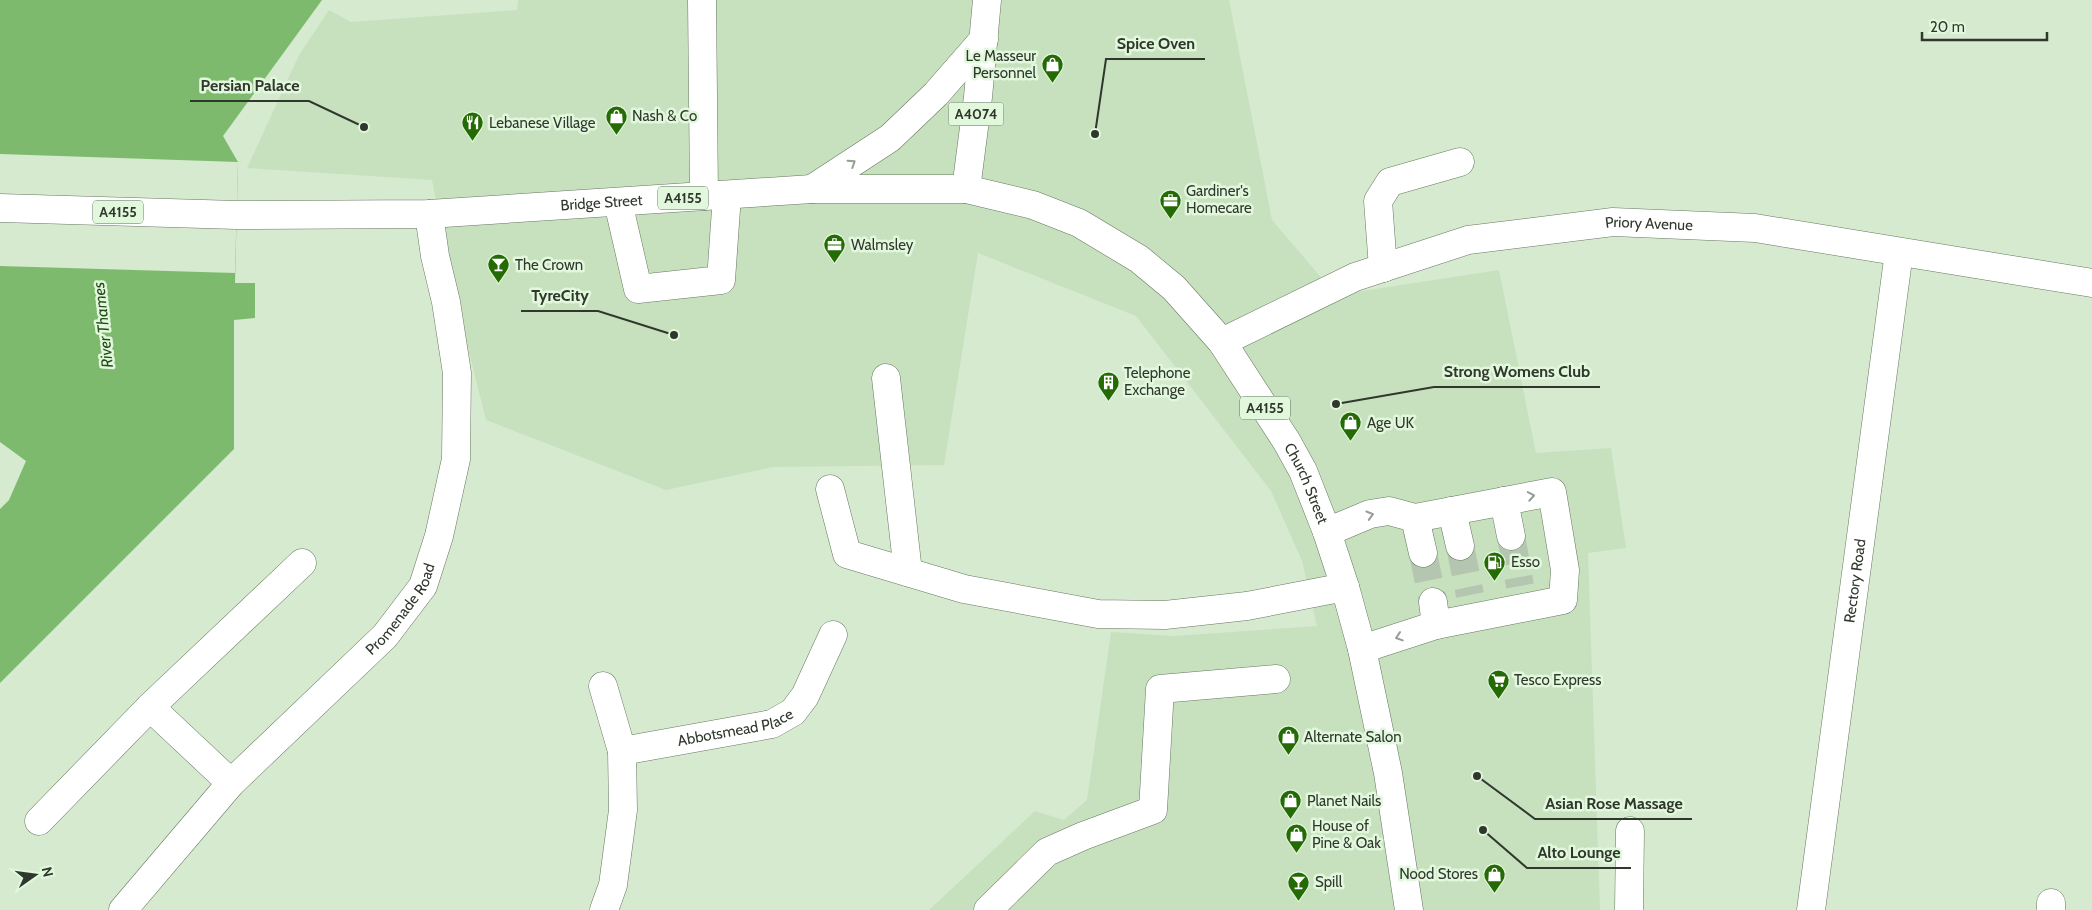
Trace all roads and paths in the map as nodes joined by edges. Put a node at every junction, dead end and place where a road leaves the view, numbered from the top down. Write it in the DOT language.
graph roads {
  1 [pos="987,0"];
  2 [pos="702,1"];
  3 [pos="984,39"];
  4 [pos="1460,162"];
  5 [pos="966,189"];
  6 [pos="812,190"];
  7 [pos="716,196"];
  8 [pos="618,202"];
  9 [pos="0,208"];
  10 [pos="428,214"];
  11 [pos="1899,252"];
  12 [pos="1383,268"];
  13 [pos="2092,283"];
  14 [pos="1222,342"];
  15 [pos="886,378"];
  16 [pos="830,489"];
  17 [pos="1504,501"];
  18 [pos="1452,511"];
  19 [pos="1415,518"];
  20 [pos="1327,532"];
  21 [pos="1511,536"];
  22 [pos="1460,546"];
  23 [pos="1423,553"];
  24 [pos="302,563"];
  25 [pos="908,572"];
  26 [pos="1345,587"];
  27 [pos="833,635"];
  28 [pos="1362,649"];
  29 [pos="1276,679"];
  30 [pos="602,686"];
  31 [pos="150,707"];
  32 [pos="622,751"];
  33 [pos="231,783"];
  34 [pos="39,821"];
  35 [pos="1630,831"];
  36 [pos="123,910"];
  37 [pos="604,910"];
  38 [pos="988,910"];
  39 [pos="1410,910"];
  40 [pos="1629,910"];
  41 [pos="1811,910"];
  1 -- 3 [label="street, A4074"];
  2 -- 7 [label="street"];
  3 -- 5 [label="street, A4074"];
  6 -- 3 [label="street, one-way"];
  4 -- 12 [label="street"];
  5 -- 6 [label="street, Bridge Street / A4155"];
  5 -- 14 [label="street, Church Street / A4155"];
  6 -- 7 [label="street, Bridge Street / A4155"];
  7 -- 8 [label="street, Bridge Street / A4155"];
  7 -- 8 [label="street"];
  8 -- 10 [label="street, Bridge Street / A4155"];
  9 -- 10 [label="street, Bridge Street / A4155"];
  10 -- 33 [label="street, Promenade Road"];
  11 -- 12 [label="street, Priory Avenue"];
  11 -- 13 [label="street, Priory Avenue"];
  11 -- 41 [label="street, Rectory Road"];
  12 -- 14 [label="street, Priory Avenue"];
  14 -- 20 [label="street, Church Street / A4155"];
  15 -- 25 [label="street"];
  16 -- 25 [label="street"];
  17 -- 18 [label="street"];
  17 -- 21 [label="street"];
  17 -- 28 [label="street, one-way"];
  18 -- 19 [label="street"];
  18 -- 22 [label="street"];
  20 -- 19 [label="street, one-way"];
  19 -- 23 [label="street"];
  20 -- 26 [label="street, Church Street / A4155"];
  24 -- 31 [label="street"];
  25 -- 26 [label="street"];
  26 -- 28 [label="street, Church Street / A4155"];
  27 -- 32 [label="street, Abbotsmead Place"];
  28 -- 39 [label="street, Church Street / A4155"];
  29 -- 38 [label="street"];
  30 -- 32 [label="street"];
  31 -- 33 [label="street"];
  31 -- 34 [label="street"];
  32 -- 37 [label="street"];
  33 -- 36 [label="street, Promenade Road"];
  35 -- 40 [label="street"];
}
